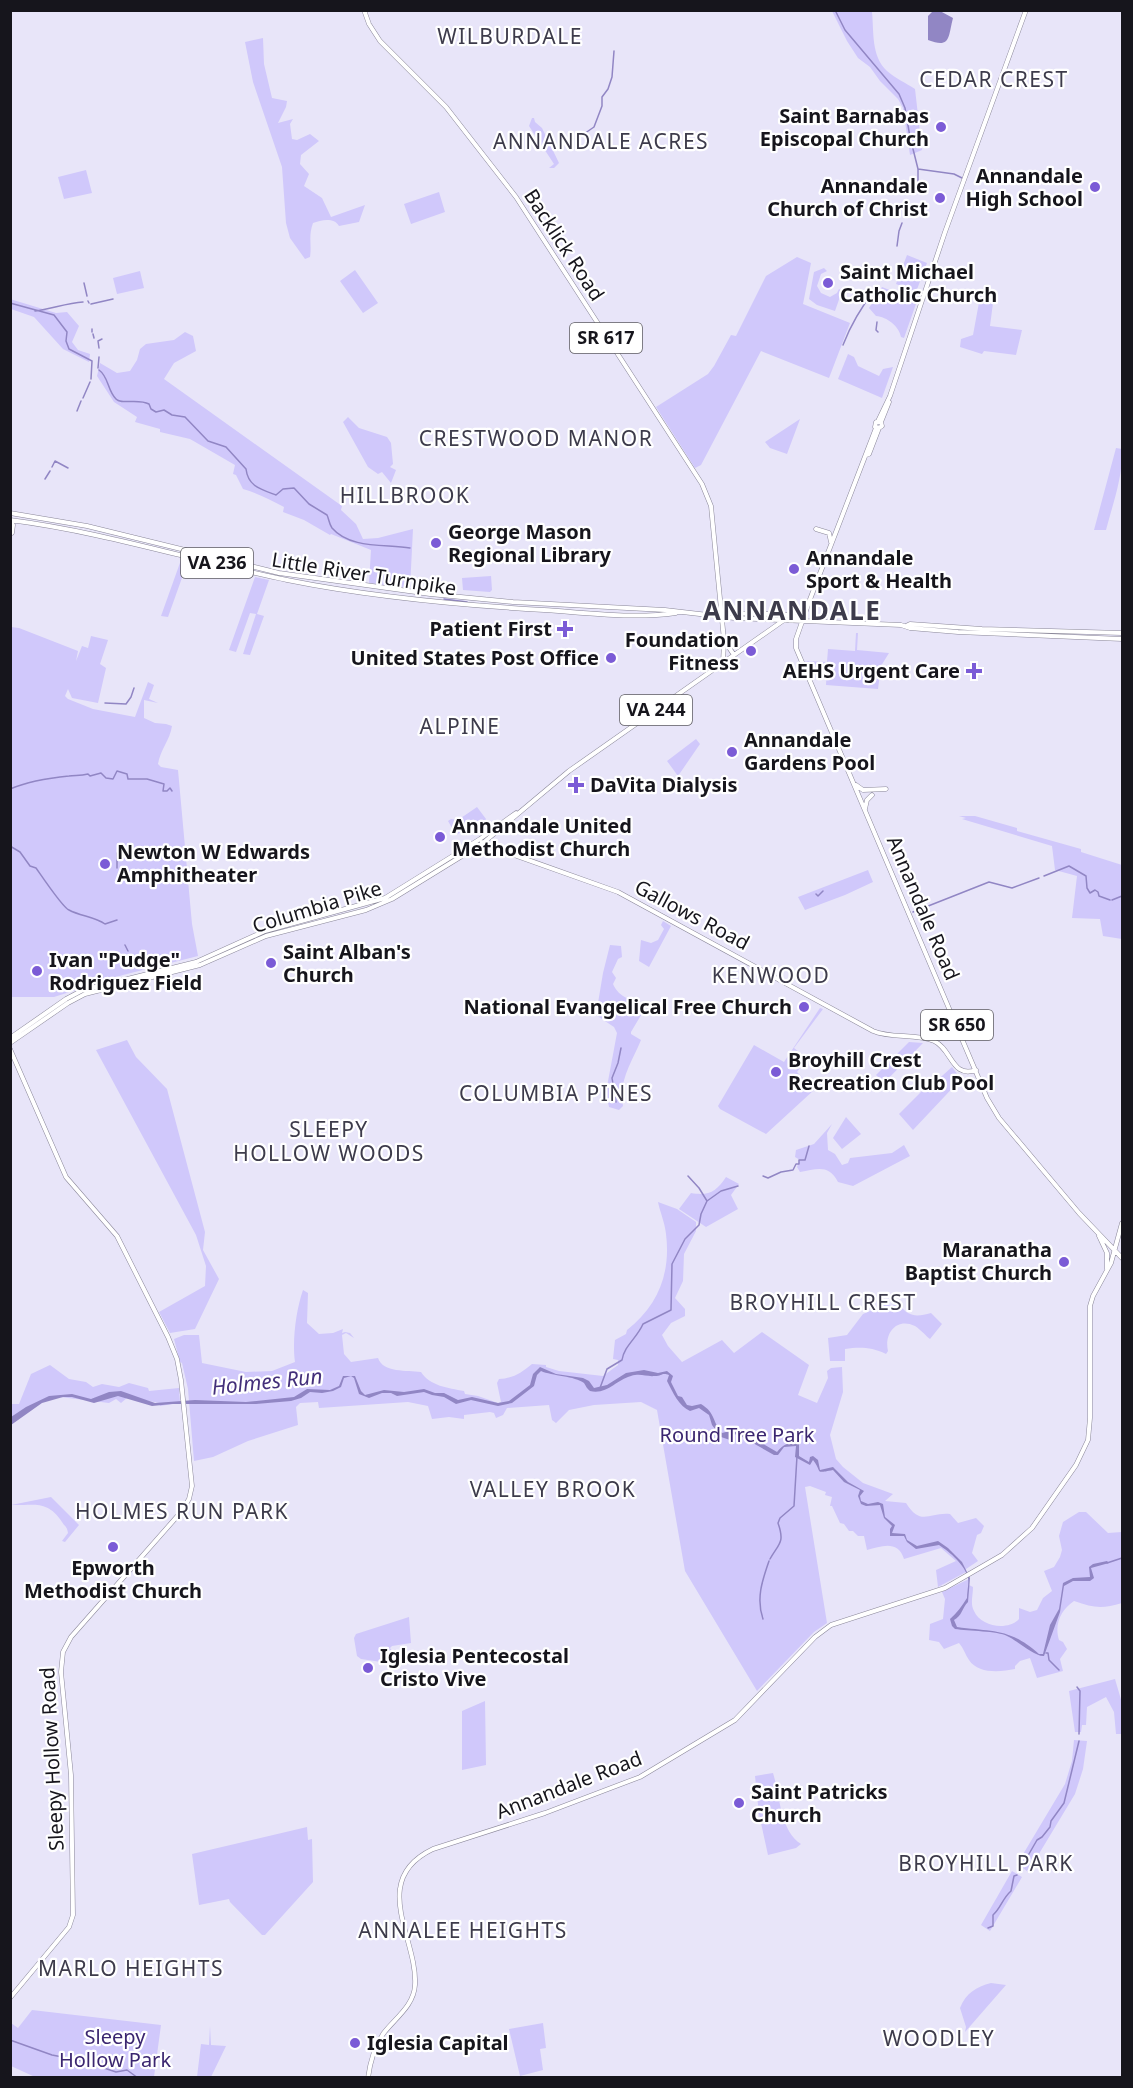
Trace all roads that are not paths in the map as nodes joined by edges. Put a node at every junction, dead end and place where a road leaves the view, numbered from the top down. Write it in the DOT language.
graph roads {
  1 [pos="364,10"];
  2 [pos="1026,10"];
  3 [pos="10,513"];
  4 [pos="10,520"];
  5 [pos="816,530"];
  6 [pos="12,533"];
  7 [pos="831,544"];
  8 [pos="638,610"];
  9 [pos="683,612"];
  10 [pos="618,615"];
  11 [pos="722,615"];
  12 [pos="784,620"];
  13 [pos="803,620"];
  14 [pos="906,626"];
  15 [pos="1122,633"];
  16 [pos="1122,639"];
  17 [pos="725,642"];
  18 [pos="734,656"];
  19 [pos="723,662"];
  20 [pos="853,781"];
  21 [pos="886,789"];
  22 [pos="872,795"];
  23 [pos="865,810"];
  24 [pos="518,812"];
  25 [pos="493,835"];
  26 [pos="482,841"];
  27 [pos="499,849"];
  28 [pos="145,966"];
  29 [pos="160,970"];
  30 [pos="10,1038"];
  31 [pos="10,1043"];
  32 [pos="10,1049"];
  33 [pos="976,1070"];
  34 [pos="1122,1223"];
  35 [pos="1097,1233"];
  36 [pos="1115,1249"];
  37 [pos="1122,1253"];
  38 [pos="1122,1258"];
  39 [pos="1107,1273"];
  40 [pos="10,1998"];
  41 [pos="368,2078"];
  1 -- 11 [label="main road, Backlick Road / SR 617"];
  2 -- 7 [label="main road, Annandale Road"];
  3 -- 8 [label="main road, Little River Turnpike / VA 236"];
  4 -- 6 [label="main road"];
  4 -- 10 [label="main road, Little River Turnpike / VA 236"];
  5 -- 7 [label="main road"];
  7 -- 13 [label="main road, Annandale Road"];
  8 -- 9 [label="main road, Little River Turnpike / VA 236"];
  8 -- 10 [label="main road"];
  9 -- 10 [label="main road, Little River Turnpike / VA 236"];
  9 -- 11 [label="main road, Little River Turnpike / VA 236"];
  11 -- 12 [label="main road, Little River Turnpike / VA 236"];
  11 -- 13 [label="main road, Little River Turnpike / VA 236"];
  11 -- 17 [label="main road, Backlick Road / SR 617"];
  12 -- 13 [label="main road, Little River Turnpike / VA 236"];
  12 -- 18 [label="main road, Columbia Pike / VA 244"];
  13 -- 14 [label="main road, Little River Turnpike / VA 236"];
  13 -- 20 [label="main road, Annandale Road / SR 650"];
  14 -- 15 [label="main road, Little River Turnpike / VA 236"];
  14 -- 16 [label="main road, Little River Turnpike / VA 236"];
  17 -- 18 [label="main road, Backlick Road / SR 617"];
  17 -- 19 [label="main road"];
  18 -- 19 [label="main road, Columbia Pike / VA 244"];
  19 -- 24 [label="main road, Columbia Pike / VA 244"];
  20 -- 21 [label="main road"];
  20 -- 23 [label="main road, Annandale Road / SR 650"];
  22 -- 23 [label="main road"];
  23 -- 33 [label="main road, Annandale Road / SR 650"];
  24 -- 25 [label="main road, Columbia Pike / VA 244"];
  24 -- 26 [label="main road, Columbia Pike / VA 244"];
  25 -- 26 [label="main road, Columbia Pike / VA 244"];
  25 -- 27 [label="main road"];
  26 -- 27 [label="main road, Gallows Road"];
  26 -- 29 [label="main road, Columbia Pike / VA 244"];
  26 -- 31 [label="main road, Columbia Pike / VA 244"];
  27 -- 33 [label="main road, Gallows Road"];
  28 -- 29 [label="main road"];
  29 -- 30 [label="main road, Columbia Pike / VA 244"];
  32 -- 40 [label="main road, Sleepy Hollow Road"];
  33 -- 35 [label="main road, Annandale Road / SR 650"];
  34 -- 36 [label="main road"];
  35 -- 36 [label="main road, Annandale Road / SR 650"];
  35 -- 39 [label="main road"];
  36 -- 37 [label="main road, SR 650"];
  36 -- 38 [label="main road, SR 650"];
  36 -- 39 [label="main road, Annandale Road"];
  39 -- 41 [label="main road, Annandale Road"];
}
